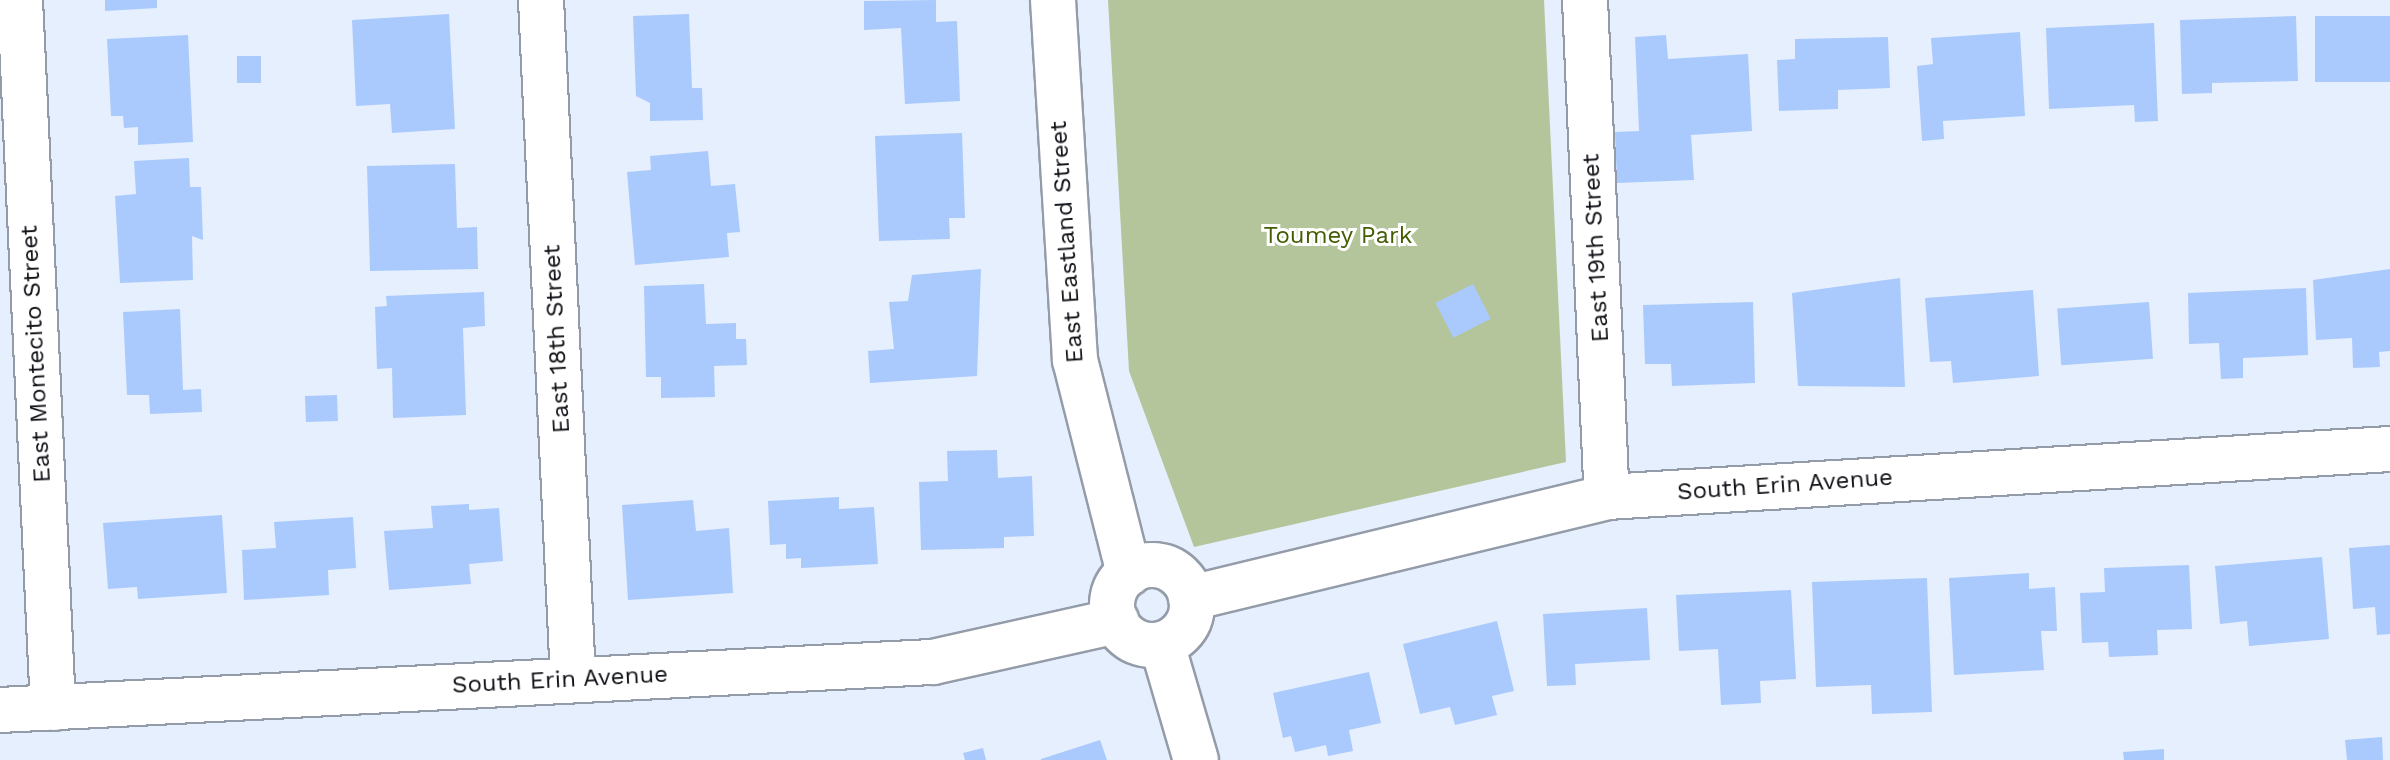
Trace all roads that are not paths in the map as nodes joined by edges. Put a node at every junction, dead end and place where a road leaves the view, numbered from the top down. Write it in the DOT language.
graph roads {
  1 [pos="20,0"];
  2 [pos="541,0"];
  3 [pos="1053,0"];
  4 [pos="1585,0"];
  5 [pos="2390,449"];
  6 [pos="1607,497"];
  7 [pos="1129,573"];
  8 [pos="1191,598"];
  9 [pos="1116,621"];
  10 [pos="1162,644"];
  11 [pos="573,678"];
  12 [pos="53,708"];
  13 [pos="0,710"];
  14 [pos="1196,760"];
  1 -- 12 [label="street, East Montecito Street"];
  2 -- 11 [label="street, East 18th Street"];
  3 -- 7 [label="street, East Eastland Street"];
  4 -- 6 [label="street, East 19th Street"];
  5 -- 6 [label="street, South Erin Avenue"];
  6 -- 8 [label="street, South Erin Avenue"];
  7 -- 8 [label="street"];
  7 -- 9 [label="street"];
  8 -- 10 [label="street"];
  9 -- 10 [label="street"];
  9 -- 11 [label="street, South Erin Avenue"];
  10 -- 14 [label="street"];
  11 -- 12 [label="street, South Erin Avenue"];
  12 -- 13 [label="street, South Erin Avenue"];
}
